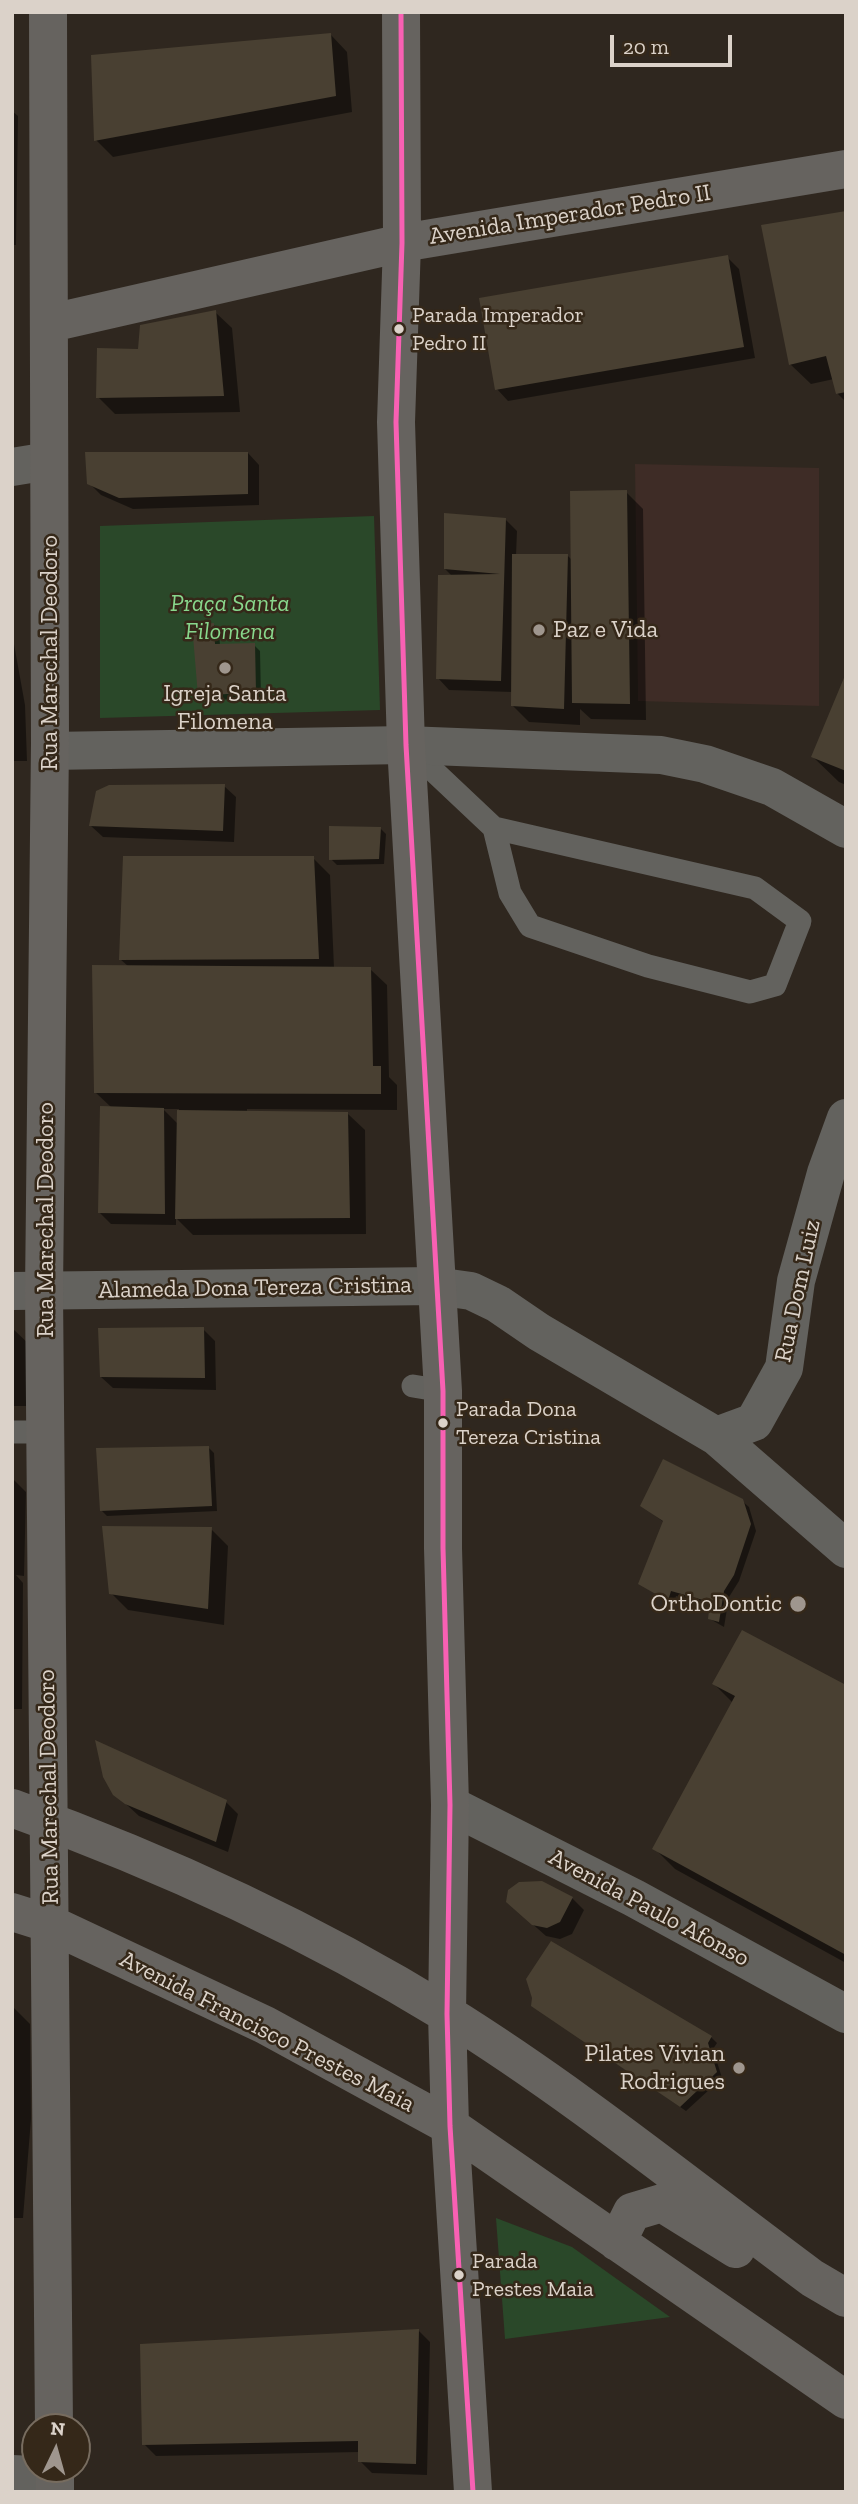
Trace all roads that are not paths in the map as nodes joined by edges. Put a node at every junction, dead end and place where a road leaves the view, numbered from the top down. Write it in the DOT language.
graph roads {
  1 [pos="48,12"];
  2 [pos="401,12"];
  3 [pos="846,169"];
  4 [pos="402,243"];
  5 [pos="51,323"];
  6 [pos="49,461"];
  7 [pos="12,467"];
  8 [pos="406,745"];
  9 [pos="50,751"];
  10 [pos="494,828"];
  11 [pos="846,829"];
  12 [pos="846,1118"];
  13 [pos="435,1286"];
  14 [pos="28,1291"];
  15 [pos="30,1432"];
  16 [pos="716,1436"];
  17 [pos="846,1549"];
  18 [pos="450,1805"];
  19 [pos="12,1808"];
  20 [pos="48,1821"];
  21 [pos="12,1912"];
  22 [pos="50,1924"];
  23 [pos="447,2014"];
  24 [pos="846,2014"];
  25 [pos="450,2126"];
  26 [pos="617,2242"];
  27 [pos="812,2278"];
  28 [pos="846,2298"];
  29 [pos="846,2400"];
  30 [pos="54,2413"];
  31 [pos="473,2492"];
  1 -- 5 [label="main road, Rua Marechal Deodoro"];
  2 -- 4 [label="main road"];
  3 -- 4 [label="main road, Avenida Imperador Pedro II"];
  4 -- 5 [label="main road, Avenida Imperador Pedro II"];
  4 -- 8 [label="main road"];
  5 -- 6 [label="main road, Rua Marechal Deodoro"];
  6 -- 7 [label="street"];
  6 -- 9 [label="main road, Rua Marechal Deodoro"];
  8 -- 9 [label="street"];
  8 -- 10 [label="lane"];
  8 -- 11 [label="street"];
  8 -- 13 [label="main road"];
  9 -- 14 [label="main road, Rua Marechal Deodoro"];
  10 -- 10 [label="lane"];
  12 -- 16 [label="street, Rua Dom Luiz"];
  13 -- 14 [label="street, Alameda Dona Tereza Cristina"];
  13 -- 16 [label="street, Alameda Dona Tereza Cristina"];
  13 -- 18 [label="main road"];
  14 -- 15 [label="main road, Rua Marechal Deodoro"];
  15 -- 20 [label="main road, Rua Marechal Deodoro"];
  16 -- 17 [label="street, Alameda Dona Tereza Cristina"];
  18 -- 23 [label="main road"];
  18 -- 24 [label="street, Avenida Paulo Afonso"];
  19 -- 20 [label="main road"];
  20 -- 22 [label="main road, Rua Marechal Deodoro"];
  20 -- 23 [label="main road"];
  21 -- 22 [label="main road, Avenida Francisco Prestes Maia"];
  22 -- 25 [label="main road, Avenida Francisco Prestes Maia"];
  22 -- 30 [label="main road, Rua Marechal Deodoro"];
  23 -- 25 [label="main road"];
  23 -- 27 [label="main road"];
  25 -- 26 [label="main road, Avenida Francisco Prestes Maia"];
  25 -- 31 [label="main road"];
  26 -- 27 [label="main road"];
  26 -- 29 [label="main road, Avenida Francisco Prestes Maia"];
  27 -- 28 [label="main road"];
}
